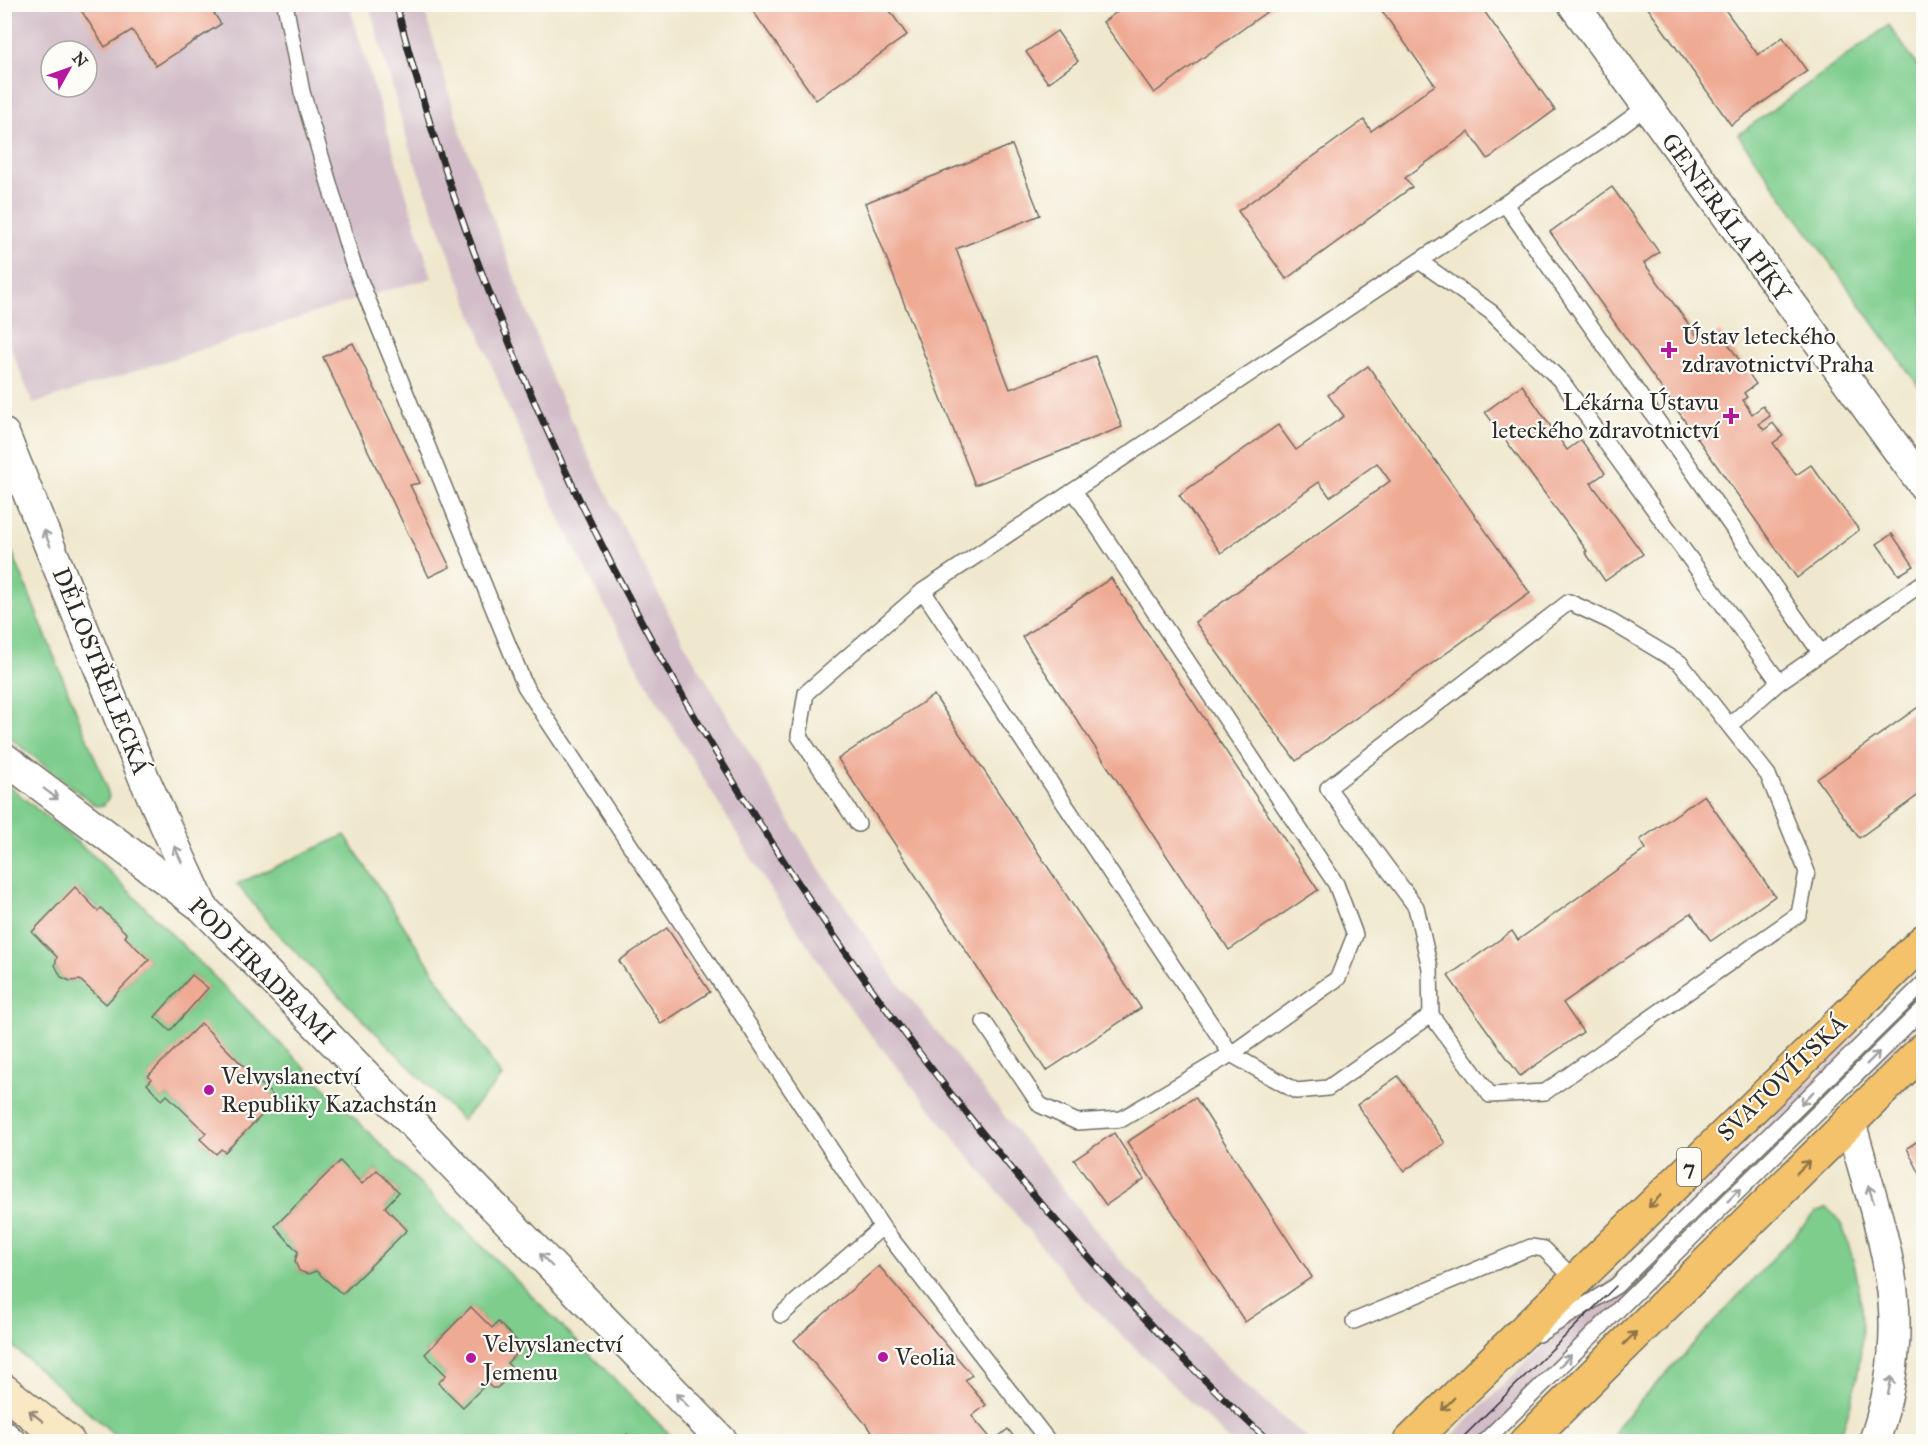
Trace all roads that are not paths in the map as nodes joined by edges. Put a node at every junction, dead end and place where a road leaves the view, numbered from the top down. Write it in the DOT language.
graph roads {
  1 [pos="285,4"];
  2 [pos="1573,4"];
  3 [pos="1646,106"];
  4 [pos="1505,204"];
  5 [pos="1419,261"];
  6 [pos="4,434"];
  7 [pos="1923,486"];
  8 [pos="1074,490"];
  9 [pos="1923,582"];
  10 [pos="923,591"];
  11 [pos="1820,652"];
  12 [pos="1779,682"];
  13 [pos="1730,725"];
  14 [pos="4,758"];
  15 [pos="858,824"];
  16 [pos="202,907"];
  17 [pos="1923,941"];
  18 [pos="1923,983"];
  19 [pos="1923,1008"];
  20 [pos="1431,1015"];
  21 [pos="984,1022"];
  22 [pos="1923,1049"];
  23 [pos="1231,1054"];
  24 [pos="1850,1121"];
  25 [pos="882,1227"];
  26 [pos="1575,1279"];
  27 [pos="781,1315"];
  28 [pos="1354,1321"];
  29 [pos="1487,1366"];
  30 [pos="4,1391"];
  31 [pos="1531,1423"];
  32 [pos="4,1426"];
  33 [pos="22,1442"];
  34 [pos="68,1442"];
  35 [pos="723,1442"];
  36 [pos="1049,1442"];
  37 [pos="1410,1442"];
  38 [pos="1484,1442"];
  39 [pos="1874,1442"];
  1 -- 25 [label="lane"];
  2 -- 3 [label="street, GENERÁLA PÍKY"];
  3 -- 4 [label="lane"];
  3 -- 7 [label="street, GENERÁLA PÍKY"];
  4 -- 5 [label="lane"];
  4 -- 11 [label="lane"];
  5 -- 8 [label="lane"];
  5 -- 12 [label="lane"];
  16 -- 6 [label="street, DĚLOSTŘELECKÁ, one-way"];
  8 -- 10 [label="lane"];
  8 -- 23 [label="lane"];
  9 -- 11 [label="lane"];
  10 -- 15 [label="lane"];
  10 -- 23 [label="lane"];
  11 -- 12 [label="lane"];
  12 -- 13 [label="lane"];
  13 -- 20 [label="lane"];
  13 -- 20 [label="lane"];
  14 -- 16 [label="street, POD HRADBAMI, one-way"];
  35 -- 16 [label="street, POD HRADBAMI, one-way"];
  17 -- 26 [label="main road, SVATOVÍTSKÁ / 7, one-way"];
  18 -- 29 [label="lane, one-way"];
  31 -- 19 [label="lane, one-way"];
  20 -- 23 [label="lane"];
  21 -- 23 [label="lane"];
  22 -- 24 [label="main road"];
  31 -- 24 [label="main road, one-way"];
  39 -- 24 [label="street, one-way"];
  25 -- 27 [label="lane"];
  25 -- 36 [label="lane"];
  26 -- 28 [label="lane"];
  26 -- 29 [label="main road, SVATOVÍTSKÁ / 7"];
  29 -- 37 [label="main road, 7, one-way"];
  34 -- 30 [label="main road, one-way"];
  31 -- 38 [label="lane"];
  32 -- 33 [label="lane"];
}
